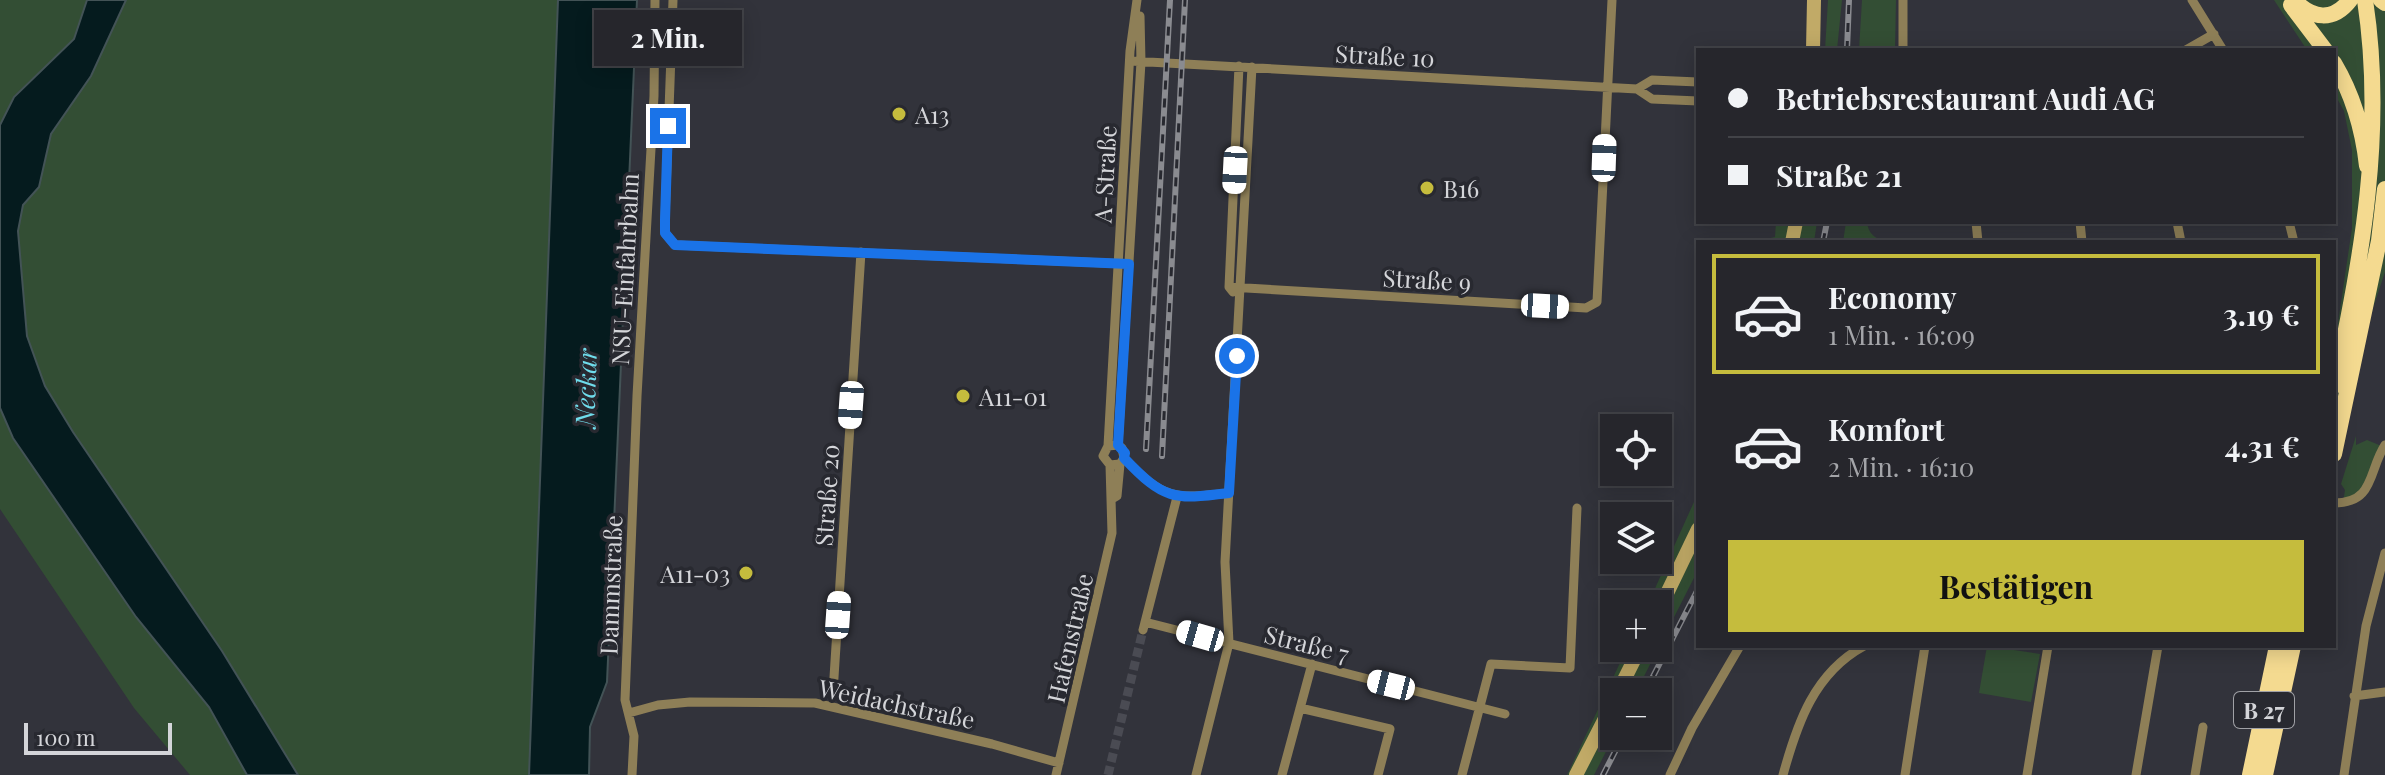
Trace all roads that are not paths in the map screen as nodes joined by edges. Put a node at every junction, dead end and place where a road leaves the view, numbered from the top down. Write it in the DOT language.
graph roads {
  1 [pos="655,0"];
  2 [pos="673,0"];
  3 [pos="1138,0"];
  4 [pos="1612,0"];
  5 [pos="1814,0"];
  6 [pos="1903,0"];
  7 [pos="2192,0"];
  8 [pos="2291,0"];
  9 [pos="2350,0"];
  10 [pos="2365,0"];
  11 [pos="2373,0"];
  12 [pos="2214,34"];
  13 [pos="1813,48"];
  14 [pos="1903,48"];
  15 [pos="2190,48"];
  16 [pos="2222,48"];
  17 [pos="2324,48"];
  18 [pos="1130,61"];
  19 [pos="1141,62"];
  20 [pos="2385,65"];
  21 [pos="1239,66"];
  22 [pos="1252,67"];
  23 [pos="2336,67"];
  24 [pos="1696,82"];
  25 [pos="1606,88"];
  26 [pos="1637,89"];
  27 [pos="1696,101"];
  28 [pos="2385,189"];
  29 [pos="861,252"];
  30 [pos="1124,264"];
  31 [pos="2359,271"];
  32 [pos="1229,287"];
  33 [pos="1241,288"];
  34 [pos="1240,301"];
  35 [pos="2336,377"];
  36 [pos="637,396"];
  37 [pos="1113,445"];
  38 [pos="2336,445"];
  39 [pos="2385,445"];
  40 [pos="1118,462"];
  41 [pos="1229,493"];
  42 [pos="1177,497"];
  43 [pos="2336,503"];
  44 [pos="1112,504"];
  45 [pos="1577,508"];
  46 [pos="1696,533"];
  47 [pos="2385,553"];
  48 [pos="1669,590"];
  49 [pos="1229,643"];
  50 [pos="1739,648"];
  51 [pos="1861,648"];
  52 [pos="1925,648"];
  53 [pos="2048,648"];
  54 [pos="2158,648"];
  55 [pos="2277,648"];
  56 [pos="2293,648"];
  57 [pos="1312,664"];
  58 [pos="2385,692"];
  59 [pos="833,693"];
  60 [pos="2354,696"];
  61 [pos="1300,708"];
  62 [pos="1479,708"];
  63 [pos="629,713"];
  64 [pos="1505,714"];
  65 [pos="2203,727"];
  66 [pos="1600,728"];
  67 [pos="1059,763"];
  68 [pos="632,775"];
  69 [pos="1056,775"];
  70 [pos="1196,775"];
  71 [pos="1282,775"];
  72 [pos="1378,775"];
  73 [pos="1462,775"];
  74 [pos="1576,775"];
  75 [pos="1670,775"];
  76 [pos="1783,775"];
  77 [pos="1905,775"];
  78 [pos="2027,775"];
  79 [pos="2136,775"];
  80 [pos="2195,775"];
  81 [pos="2250,775"];
  82 [pos="2266,775"];
  83 [pos="2344,775"];
  1 -- 36 [label="street, NSU-Einfahrbahn"];
  2 -- 29 [label="street"];
  3 -- 18 [label="street, A-Straße"];
  3 -- 19 [label="street, A-Straße"];
  4 -- 25 [label="street"];
  5 -- 13 [label="main road"];
  6 -- 14 [label="street"];
  7 -- 12 [label="street"];
  8 -- 9 [label="highway"];
  8 -- 17 [label="highway"];
  10 -- 31 [label="highway"];
  11 -- 20 [label="highway"];
  12 -- 15 [label="street"];
  12 -- 16 [label="street"];
  18 -- 19 [label="street, Straße 10"];
  18 -- 30 [label="street, A-Straße"];
  19 -- 21 [label="street, Straße 10"];
  19 -- 30 [label="street, A-Straße"];
  21 -- 22 [label="street, Straße 10"];
  21 -- 32 [label="street"];
  22 -- 25 [label="street, Straße 10"];
  22 -- 33 [label="street"];
  23 -- 31 [label="highway"];
  24 -- 26 [label="street"];
  25 -- 26 [label="street, Straße 10"];
  25 -- 33 [label="street, Straße 9"];
  26 -- 27 [label="street"];
  28 -- 38 [label="highway"];
  29 -- 30 [label="street"];
  29 -- 59 [label="street, Straße 20"];
  30 -- 37 [label="street, A-Straße"];
  31 -- 35 [label="highway"];
  32 -- 33 [label="street, Straße 9"];
  32 -- 34 [label="street"];
  33 -- 34 [label="street"];
  34 -- 41 [label="street"];
  36 -- 63 [label="street, Dammstraße"];
  37 -- 40 [label="street, A-Straße"];
  37 -- 40 [label="street, A-Straße"];
  39 -- 43 [label="street"];
  40 -- 42 [label="street"];
  40 -- 44 [label="street, A-Straße"];
  41 -- 42 [label="street"];
  41 -- 49 [label="street"];
  42 -- 49 [label="street, Straße 7"];
  44 -- 67 [label="street, Hafenstraße"];
  45 -- 62 [label="street"];
  46 -- 48 [label="main road"];
  47 -- 60 [label="street"];
  49 -- 57 [label="street, Straße 7"];
  49 -- 70 [label="street"];
  50 -- 75 [label="street"];
  51 -- 76 [label="street"];
  52 -- 77 [label="street"];
  53 -- 78 [label="street"];
  54 -- 79 [label="street"];
  55 -- 81 [label="highway, B 27"];
  56 -- 82 [label="highway, B 27"];
  57 -- 61 [label="street"];
  57 -- 62 [label="street, Straße 7"];
  58 -- 60 [label="street"];
  60 -- 83 [label="street"];
  61 -- 71 [label="street"];
  61 -- 72 [label="street"];
  62 -- 64 [label="street, Straße 7"];
  62 -- 73 [label="street"];
  63 -- 67 [label="street, Weidachstraße"];
  63 -- 68 [label="street, Dammstraße"];
  65 -- 80 [label="street"];
  66 -- 74 [label="main road"];
  67 -- 69 [label="street, Hafenstraße"];
}
